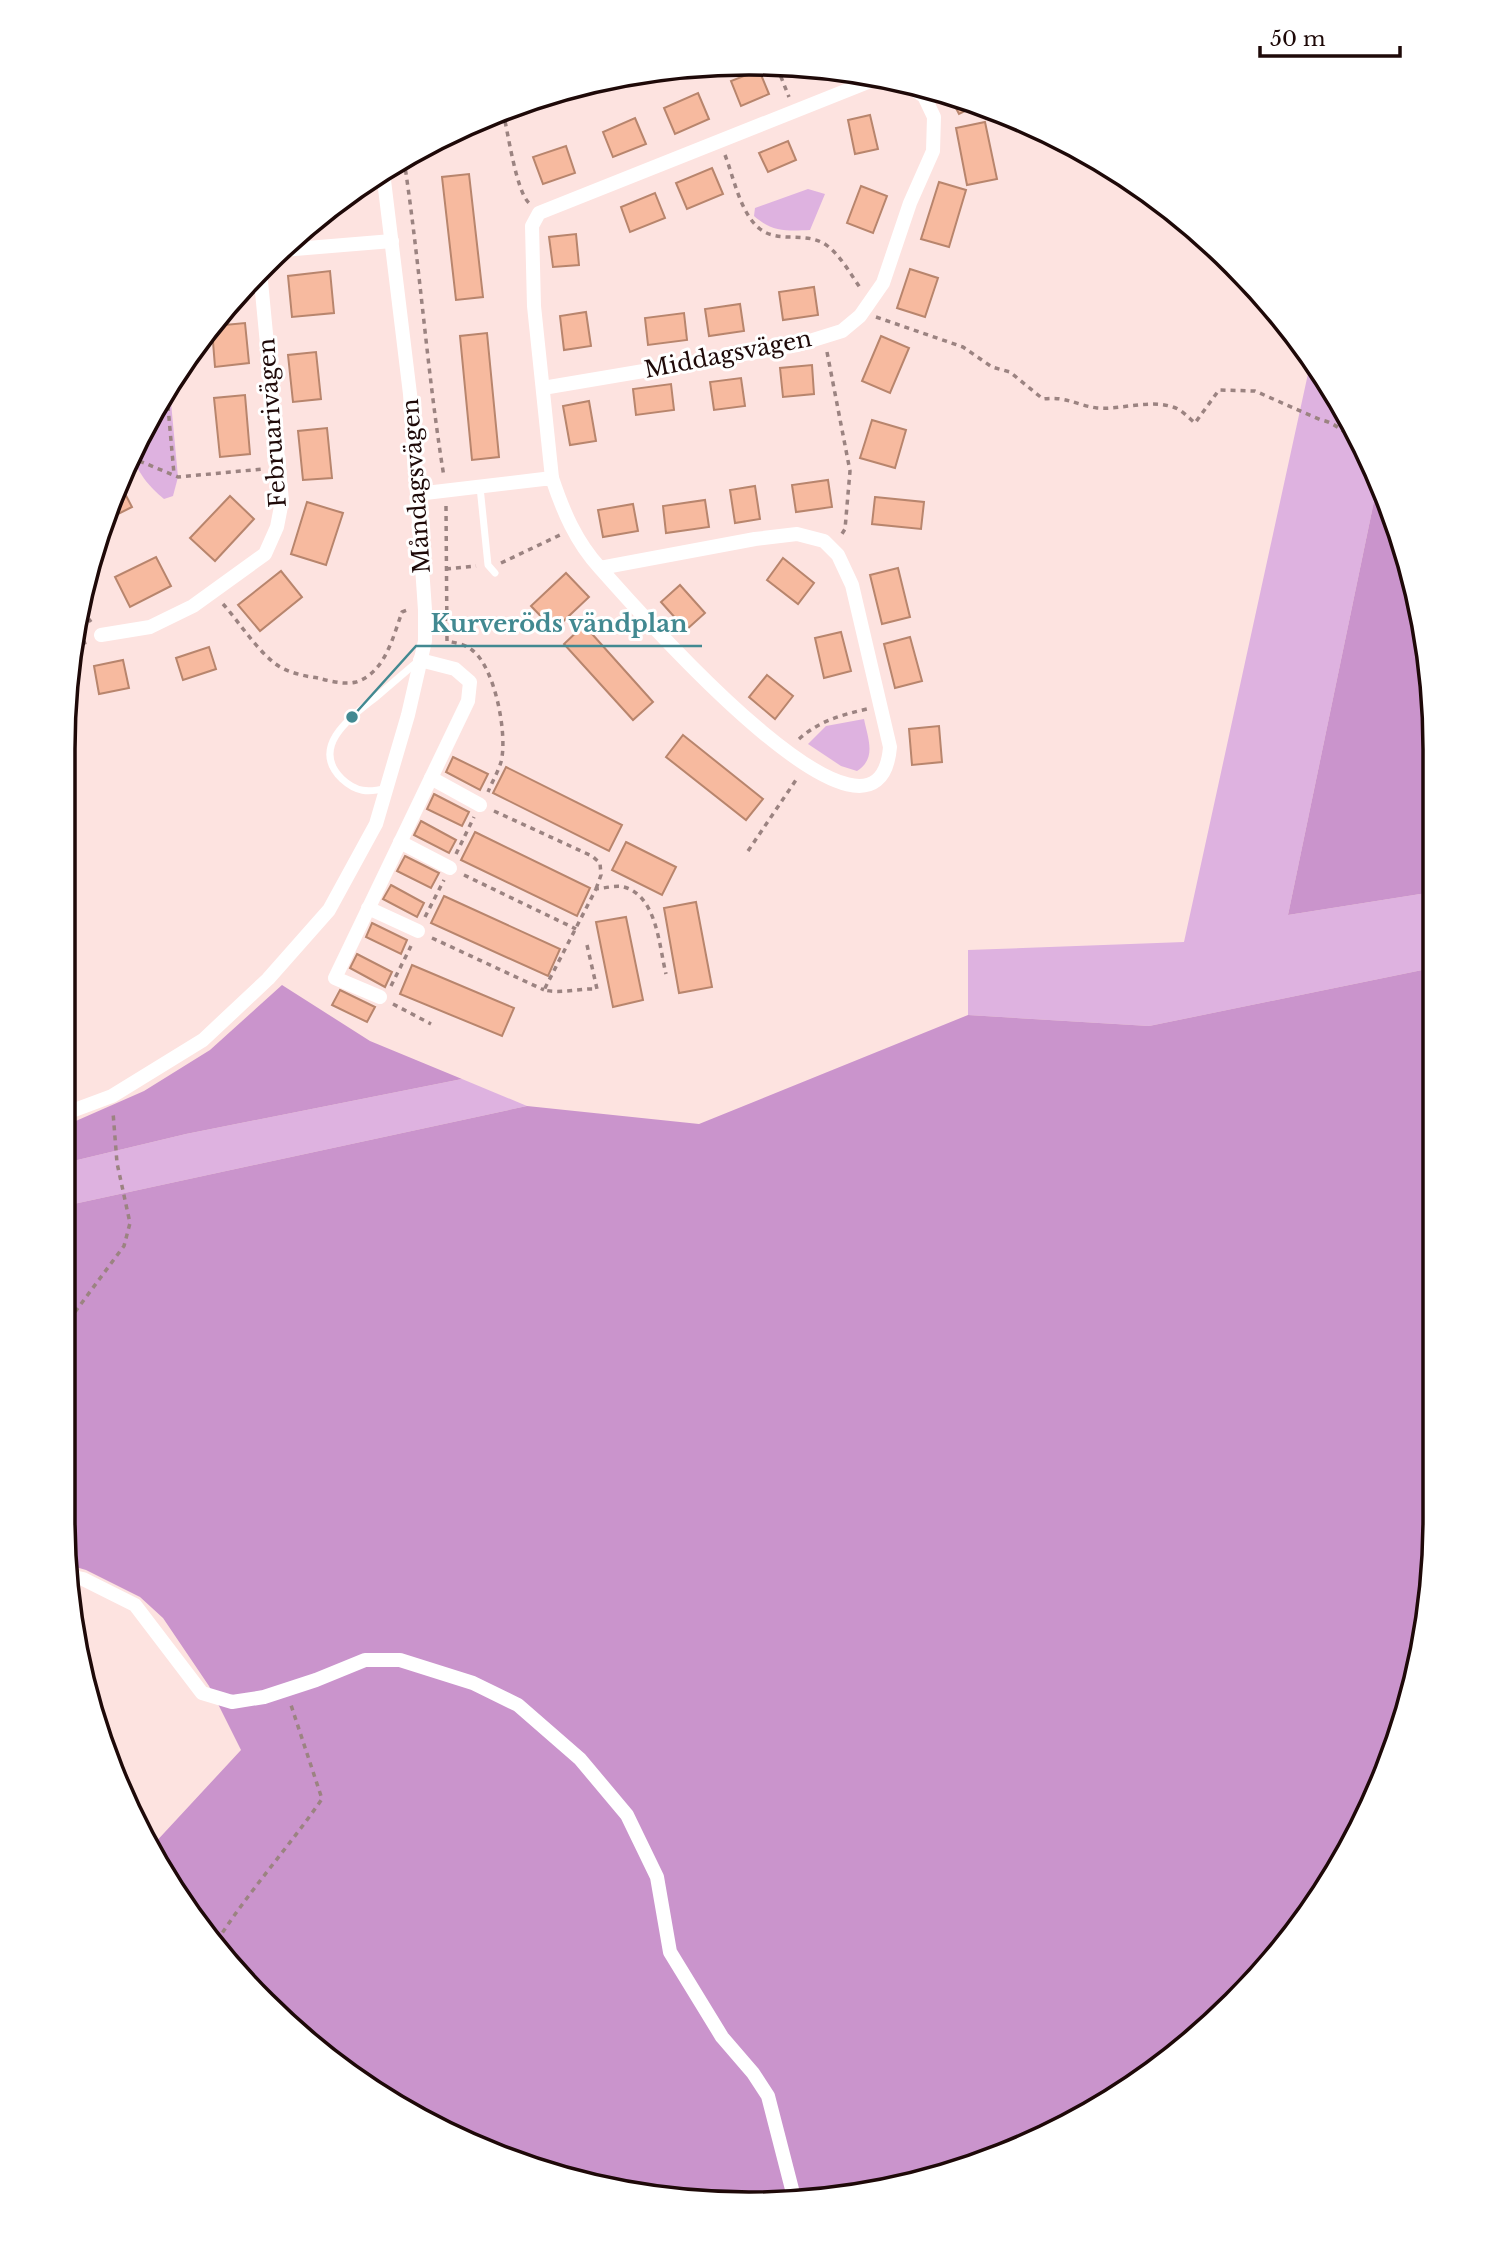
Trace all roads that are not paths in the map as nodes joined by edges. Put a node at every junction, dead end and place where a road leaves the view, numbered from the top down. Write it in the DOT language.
graph roads {
  1 [pos="860,85"];
  2 [pos="925,99"];
  3 [pos="384,183"];
  4 [pos="392,241"];
  5 [pos="298,249"];
  6 [pos="261,285"];
  7 [pos="543,388"];
  8 [pos="552,478"];
  9 [pos="480,487"];
  10 [pos="417,494"];
  11 [pos="600,568"];
  12 [pos="495,573"];
  13 [pos="101,635"];
  14 [pos="420,660"];
  15 [pos="431,778"];
  16 [pos="386,788"];
  17 [pos="480,805"];
  18 [pos="400,842"];
  19 [pos="450,868"];
  20 [pos="369,908"];
  21 [pos="418,931"];
  22 [pos="380,997"];
  23 [pos="75,1110"];
  24 [pos="78,1578"];
  25 [pos="792,2190"];
  1 -- 7 [label="street"];
  2 -- 7 [label="street, Middagsvägen"];
  3 -- 4 [label="street, Måndagsvägen"];
  4 -- 5 [label="street"];
  4 -- 10 [label="street, Måndagsvägen"];
  6 -- 13 [label="street, Februarivägen"];
  7 -- 8 [label="street"];
  8 -- 9 [label="street"];
  8 -- 11 [label="street"];
  9 -- 10 [label="street"];
  9 -- 12 [label="lane"];
  10 -- 14 [label="street, Måndagsvägen"];
  11 -- 11 [label="street"];
  14 -- 15 [label="street"];
  14 -- 16 [label="street, Måndagsvägen"];
  14 -- 16 [label="lane"];
  15 -- 17 [label="street"];
  15 -- 18 [label="street"];
  16 -- 23 [label="street, Måndagsvägen"];
  18 -- 19 [label="street"];
  18 -- 20 [label="street"];
  20 -- 21 [label="street"];
  20 -- 22 [label="street"];
  24 -- 25 [label="street"];
}
